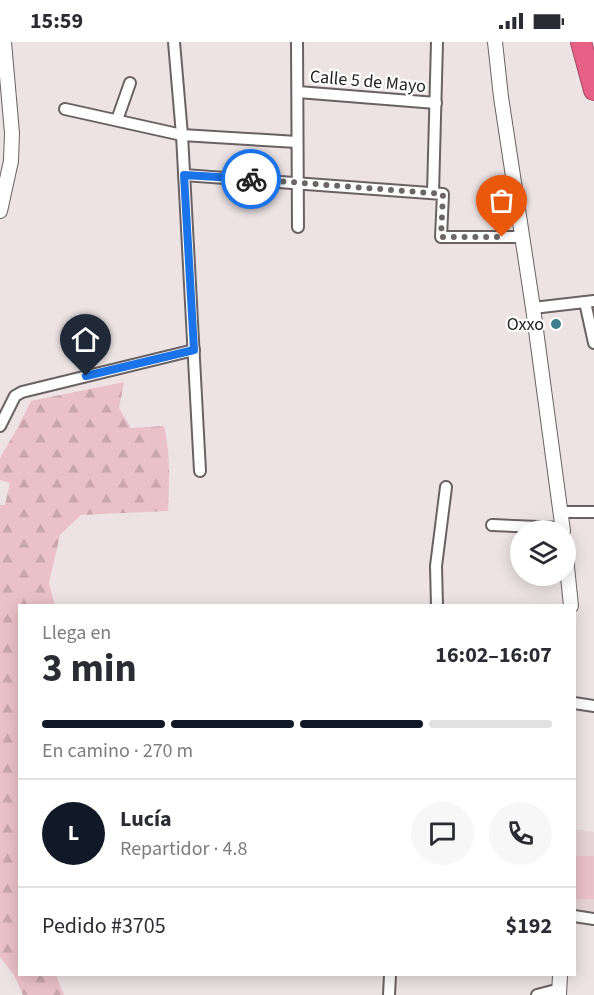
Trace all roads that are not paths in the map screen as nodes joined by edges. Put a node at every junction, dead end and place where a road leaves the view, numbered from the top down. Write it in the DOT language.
graph roads {
  1 [pos="4,42"];
  2 [pos="174,42"];
  3 [pos="297,42"];
  4 [pos="437,42"];
  5 [pos="495,42"];
  6 [pos="581,42"];
  7 [pos="592,42"];
  8 [pos="594,48"];
  9 [pos="130,83"];
  10 [pos="594,90"];
  11 [pos="298,92"];
  12 [pos="436,103"];
  13 [pos="65,109"];
  14 [pos="117,120"];
  15 [pos="182,135"];
  16 [pos="297,142"];
  17 [pos="184,175"];
  18 [pos="297,182"];
  19 [pos="433,193"];
  20 [pos="0,210"];
  21 [pos="298,226"];
  22 [pos="523,237"];
  23 [pos="589,301"];
  24 [pos="533,308"];
  25 [pos="594,343"];
  26 [pos="194,350"];
  27 [pos="0,426"];
  28 [pos="200,471"];
  29 [pos="446,487"];
  30 [pos="560,512"];
  31 [pos="594,512"];
  32 [pos="561,520"];
  33 [pos="492,525"];
  34 [pos="510,526"];
  35 [pos="569,586"];
  36 [pos="437,604"];
  37 [pos="571,604"];
  38 [pos="576,703"];
  39 [pos="594,706"];
  40 [pos="576,916"];
  41 [pos="594,919"];
  42 [pos="390,976"];
  43 [pos="560,986"];
  44 [pos="389,995"];
  45 [pos="537,995"];
  1 -- 20 [label="street"];
  2 -- 15 [label="street"];
  3 -- 11 [label="street"];
  4 -- 12 [label="street"];
  5 -- 22 [label="street"];
  6 -- 10 [label="highway"];
  7 -- 8 [label="highway"];
  9 -- 14 [label="street"];
  11 -- 12 [label="street, Calle 5 de Mayo"];
  11 -- 16 [label="street"];
  12 -- 19 [label="street"];
  13 -- 14 [label="street"];
  14 -- 15 [label="street"];
  15 -- 16 [label="street"];
  15 -- 17 [label="street"];
  16 -- 18 [label="street"];
  17 -- 18 [label="street"];
  17 -- 26 [label="street"];
  18 -- 19 [label="street"];
  18 -- 21 [label="street"];
  19 -- 22 [label="street"];
  22 -- 24 [label="street"];
  23 -- 24 [label="street"];
  23 -- 25 [label="street"];
  24 -- 30 [label="street"];
  26 -- 27 [label="street"];
  26 -- 28 [label="street"];
  29 -- 36 [label="street"];
  30 -- 31 [label="street"];
  30 -- 32 [label="street"];
  33 -- 34 [label="street"];
  35 -- 37 [label="street"];
  38 -- 39 [label="street"];
  40 -- 41 [label="street"];
  42 -- 44 [label="street"];
  43 -- 45 [label="street"];
}
